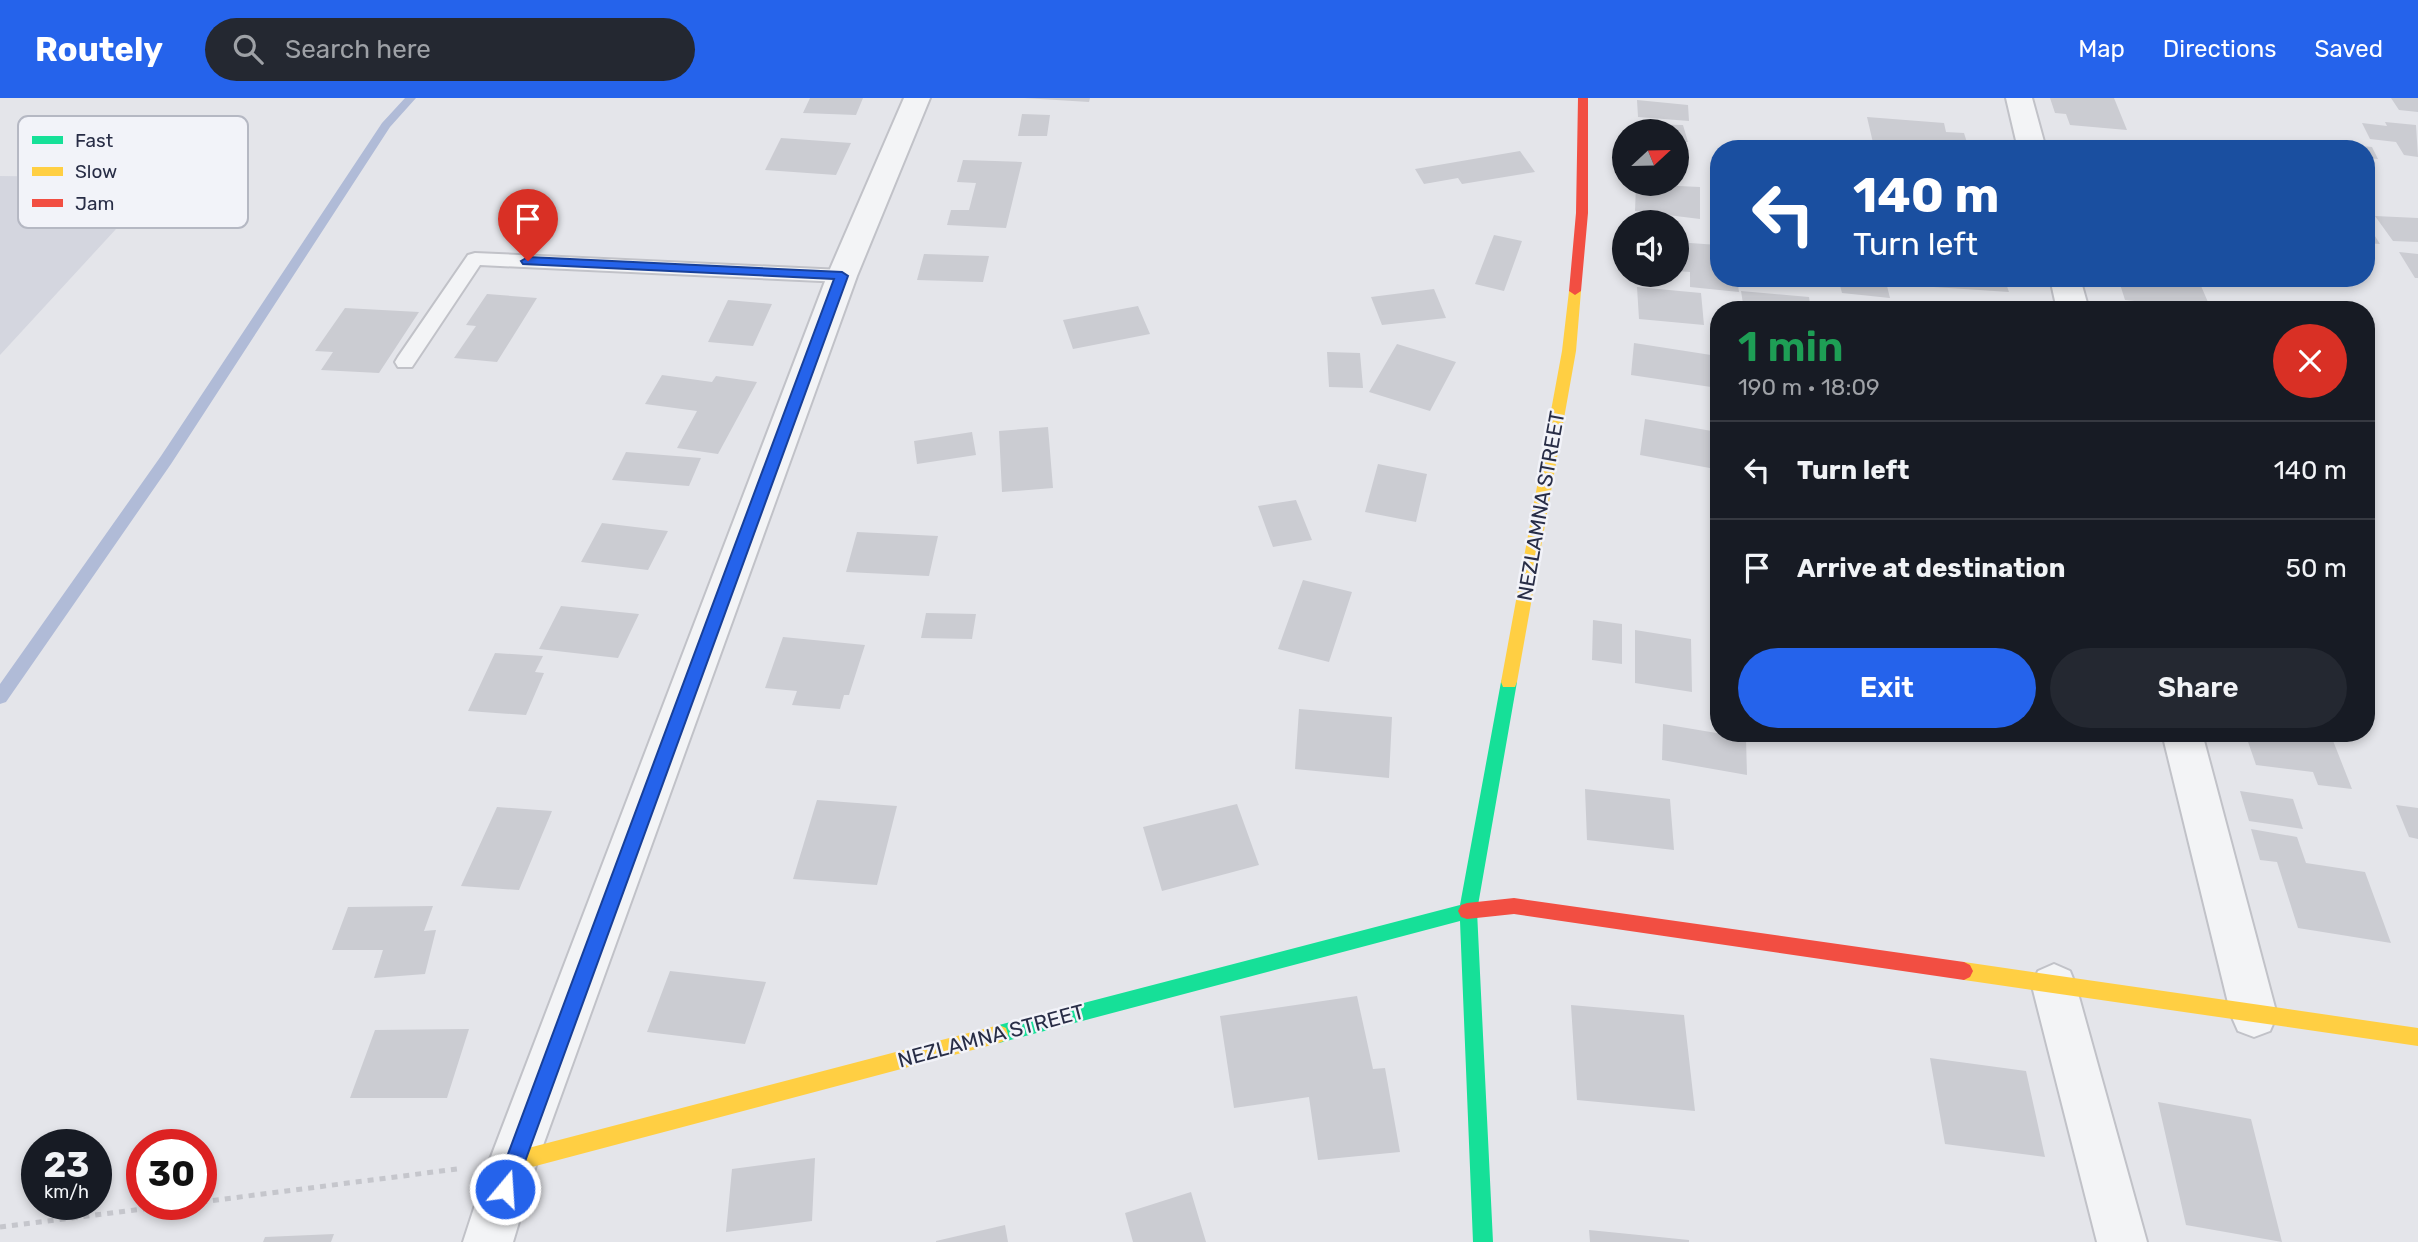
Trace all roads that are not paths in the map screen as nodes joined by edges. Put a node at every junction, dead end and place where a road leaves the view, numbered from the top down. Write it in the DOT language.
graph roads {
  1 [pos="917,98"];
  2 [pos="1583,98"];
  3 [pos="2019,98"];
  4 [pos="2030,140"];
  5 [pos="842,276"];
  6 [pos="405,362"];
  7 [pos="2184,742"];
  8 [pos="1468,911"];
  9 [pos="2054,986"];
  10 [pos="2254,1015"];
  11 [pos="2418,1037"];
  12 [pos="513,1162"];
  13 [pos="488,1242"];
  14 [pos="1483,1242"];
  15 [pos="2122,1242"];
  1 -- 5 [label="street"];
  2 -- 8 [label="street, NEZLAMNA STREET"];
  3 -- 4 [label="street"];
  5 -- 6 [label="lane"];
  5 -- 12 [label="street"];
  7 -- 10 [label="street"];
  8 -- 9 [label="street"];
  8 -- 12 [label="street, NEZLAMNA STREET"];
  8 -- 14 [label="street, NEZLAMNA STREET"];
  9 -- 10 [label="street"];
  9 -- 15 [label="street"];
  10 -- 11 [label="street"];
  12 -- 13 [label="street"];
}
